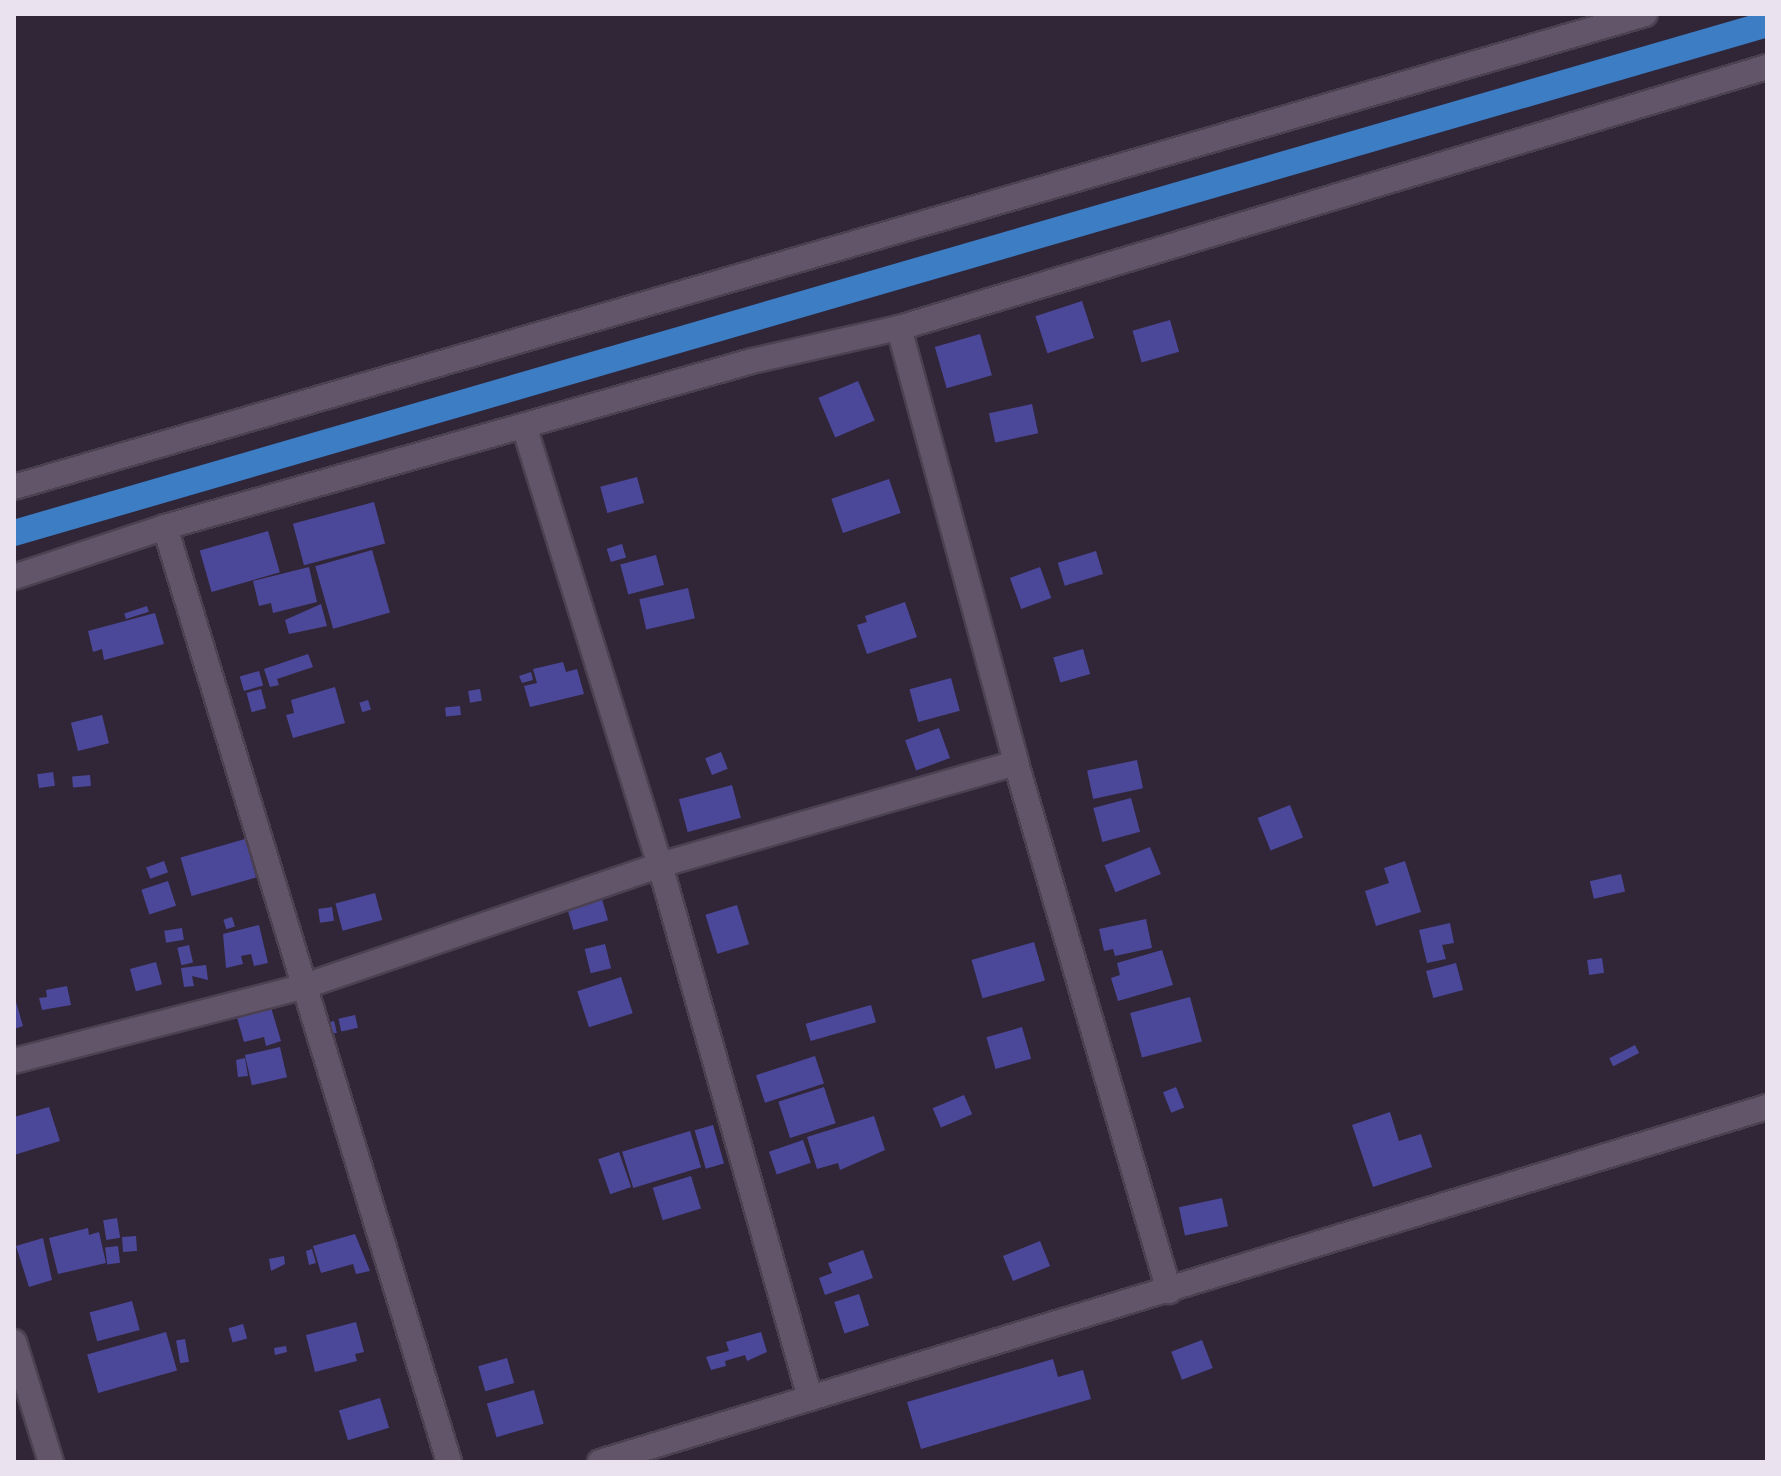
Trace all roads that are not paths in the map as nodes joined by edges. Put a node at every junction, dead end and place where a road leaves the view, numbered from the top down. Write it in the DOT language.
graph roads {
  1 [pos="1645,14"];
  2 [pos="1767,67"];
  3 [pos="899,328"];
  4 [pos="524,426"];
  5 [pos="14,487"];
  6 [pos="165,527"];
  7 [pos="14,577"];
  8 [pos="1016,763"];
  9 [pos="660,865"];
  10 [pos="302,987"];
  11 [pos="14,1061"];
  12 [pos="1767,1107"];
  13 [pos="1169,1291"];
  14 [pos="14,1342"];
  15 [pos="810,1398"];
  16 [pos="51,1462"];
  17 [pos="449,1462"];
  18 [pos="600,1462"];
  1 -- 5 [label="street"];
  2 -- 3 [label="street"];
  3 -- 4 [label="street"];
  3 -- 8 [label="street"];
  4 -- 6 [label="street"];
  4 -- 9 [label="street"];
  6 -- 7 [label="street"];
  6 -- 10 [label="street"];
  8 -- 9 [label="street"];
  8 -- 13 [label="street"];
  9 -- 10 [label="street"];
  9 -- 15 [label="street"];
  10 -- 11 [label="street"];
  10 -- 17 [label="street"];
  12 -- 13 [label="street"];
  13 -- 15 [label="street"];
  14 -- 16 [label="street"];
  15 -- 18 [label="street"];
}
